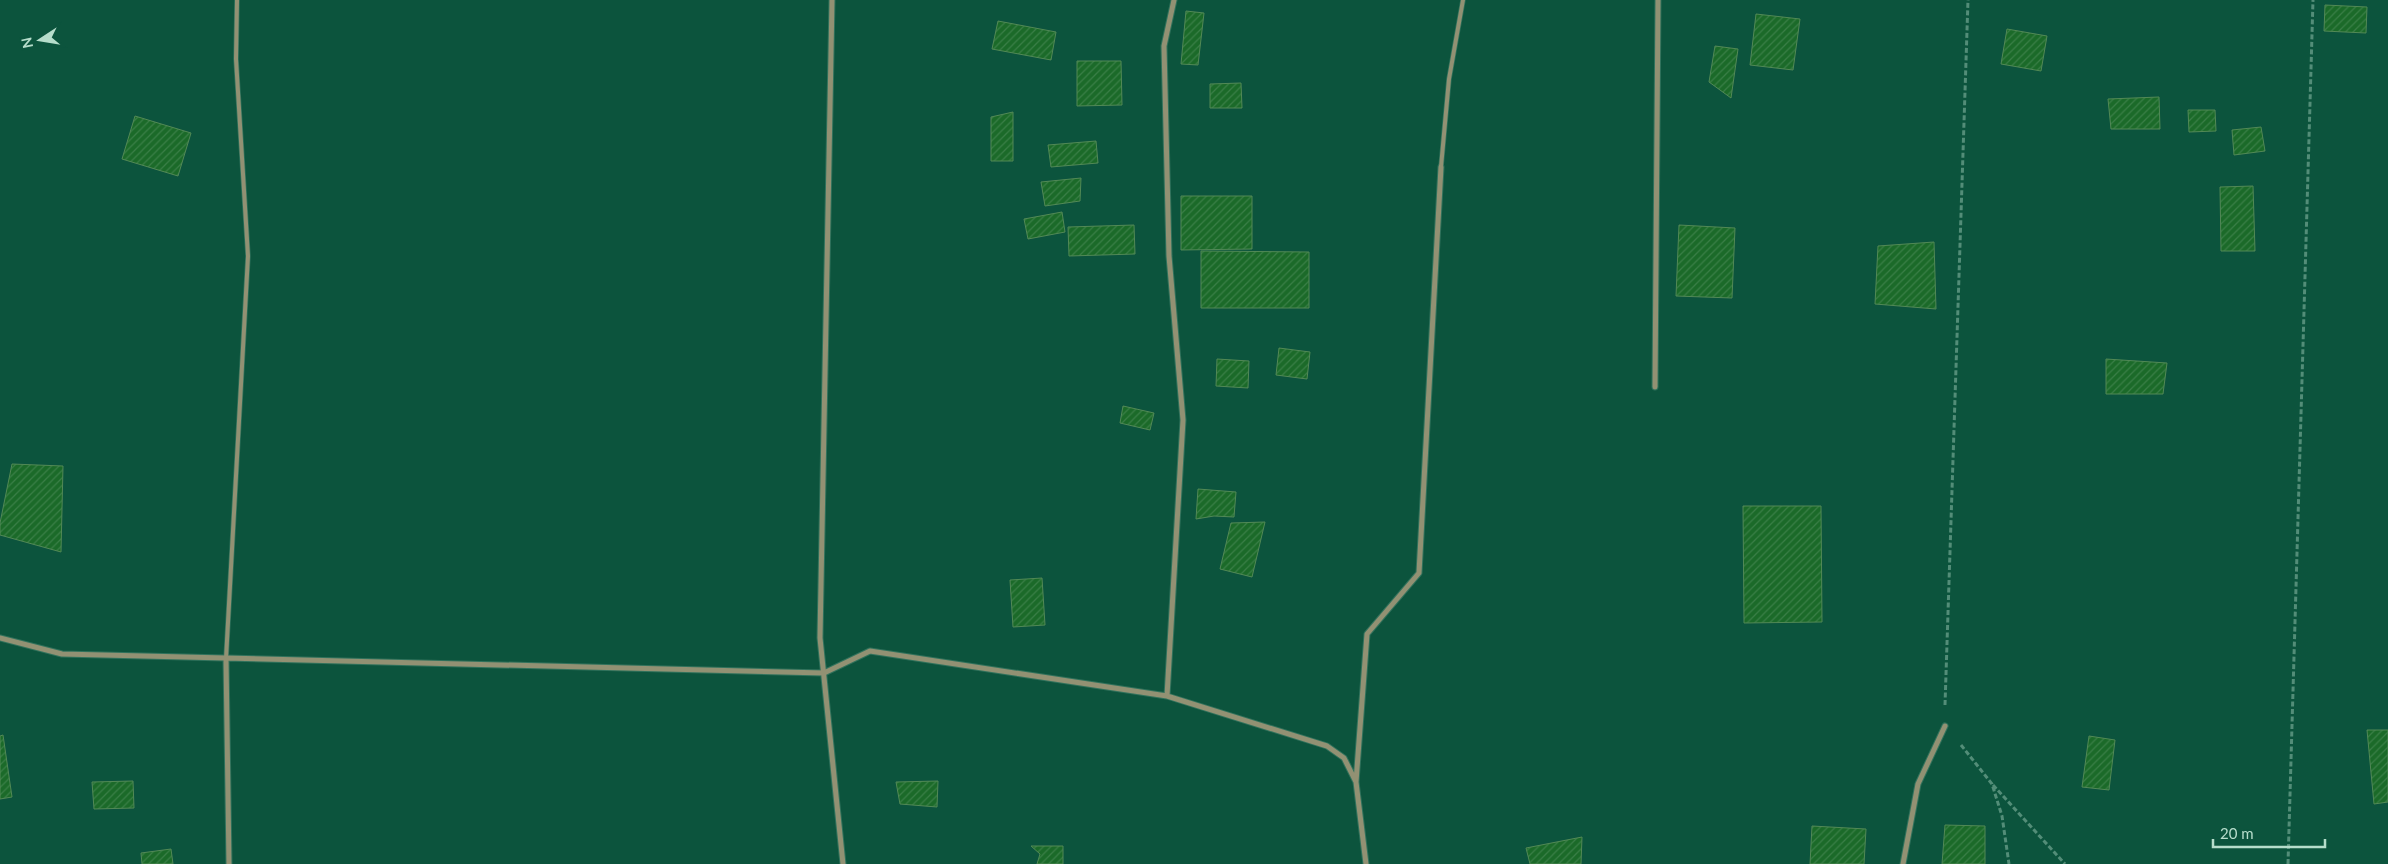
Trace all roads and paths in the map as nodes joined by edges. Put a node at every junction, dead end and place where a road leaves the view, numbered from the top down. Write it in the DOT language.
graph roads {
  1 [pos="237,0"];
  2 [pos="832,0"];
  3 [pos="1174,0"];
  4 [pos="1463,0"];
  5 [pos="1658,0"];
  6 [pos="1968,0"];
  7 [pos="2313,0"];
  8 [pos="1441,168"];
  9 [pos="1655,387"];
  10 [pos="0,638"];
  11 [pos="226,659"];
  12 [pos="824,673"];
  13 [pos="1167,696"];
  14 [pos="1945,726"];
  15 [pos="1356,782"];
  16 [pos="1992,784"];
  17 [pos="229,864"];
  18 [pos="843,864"];
  19 [pos="1366,864"];
  20 [pos="1904,864"];
  21 [pos="2009,864"];
  22 [pos="2065,864"];
  23 [pos="2288,864"];
  1 -- 11 [label="lane"];
  2 -- 12 [label="street"];
  3 -- 13 [label="street"];
  4 -- 8 [label="lane"];
  5 -- 9 [label="street"];
  6 -- 14 [label="path"];
  7 -- 23 [label="path"];
  8 -- 15 [label="street"];
  10 -- 11 [label="street"];
  11 -- 12 [label="street"];
  11 -- 17 [label="street"];
  12 -- 13 [label="street"];
  12 -- 18 [label="street"];
  13 -- 15 [label="street"];
  14 -- 16 [label="path"];
  14 -- 20 [label="street"];
  15 -- 19 [label="street"];
  16 -- 21 [label="path"];
  16 -- 22 [label="path"];
}
